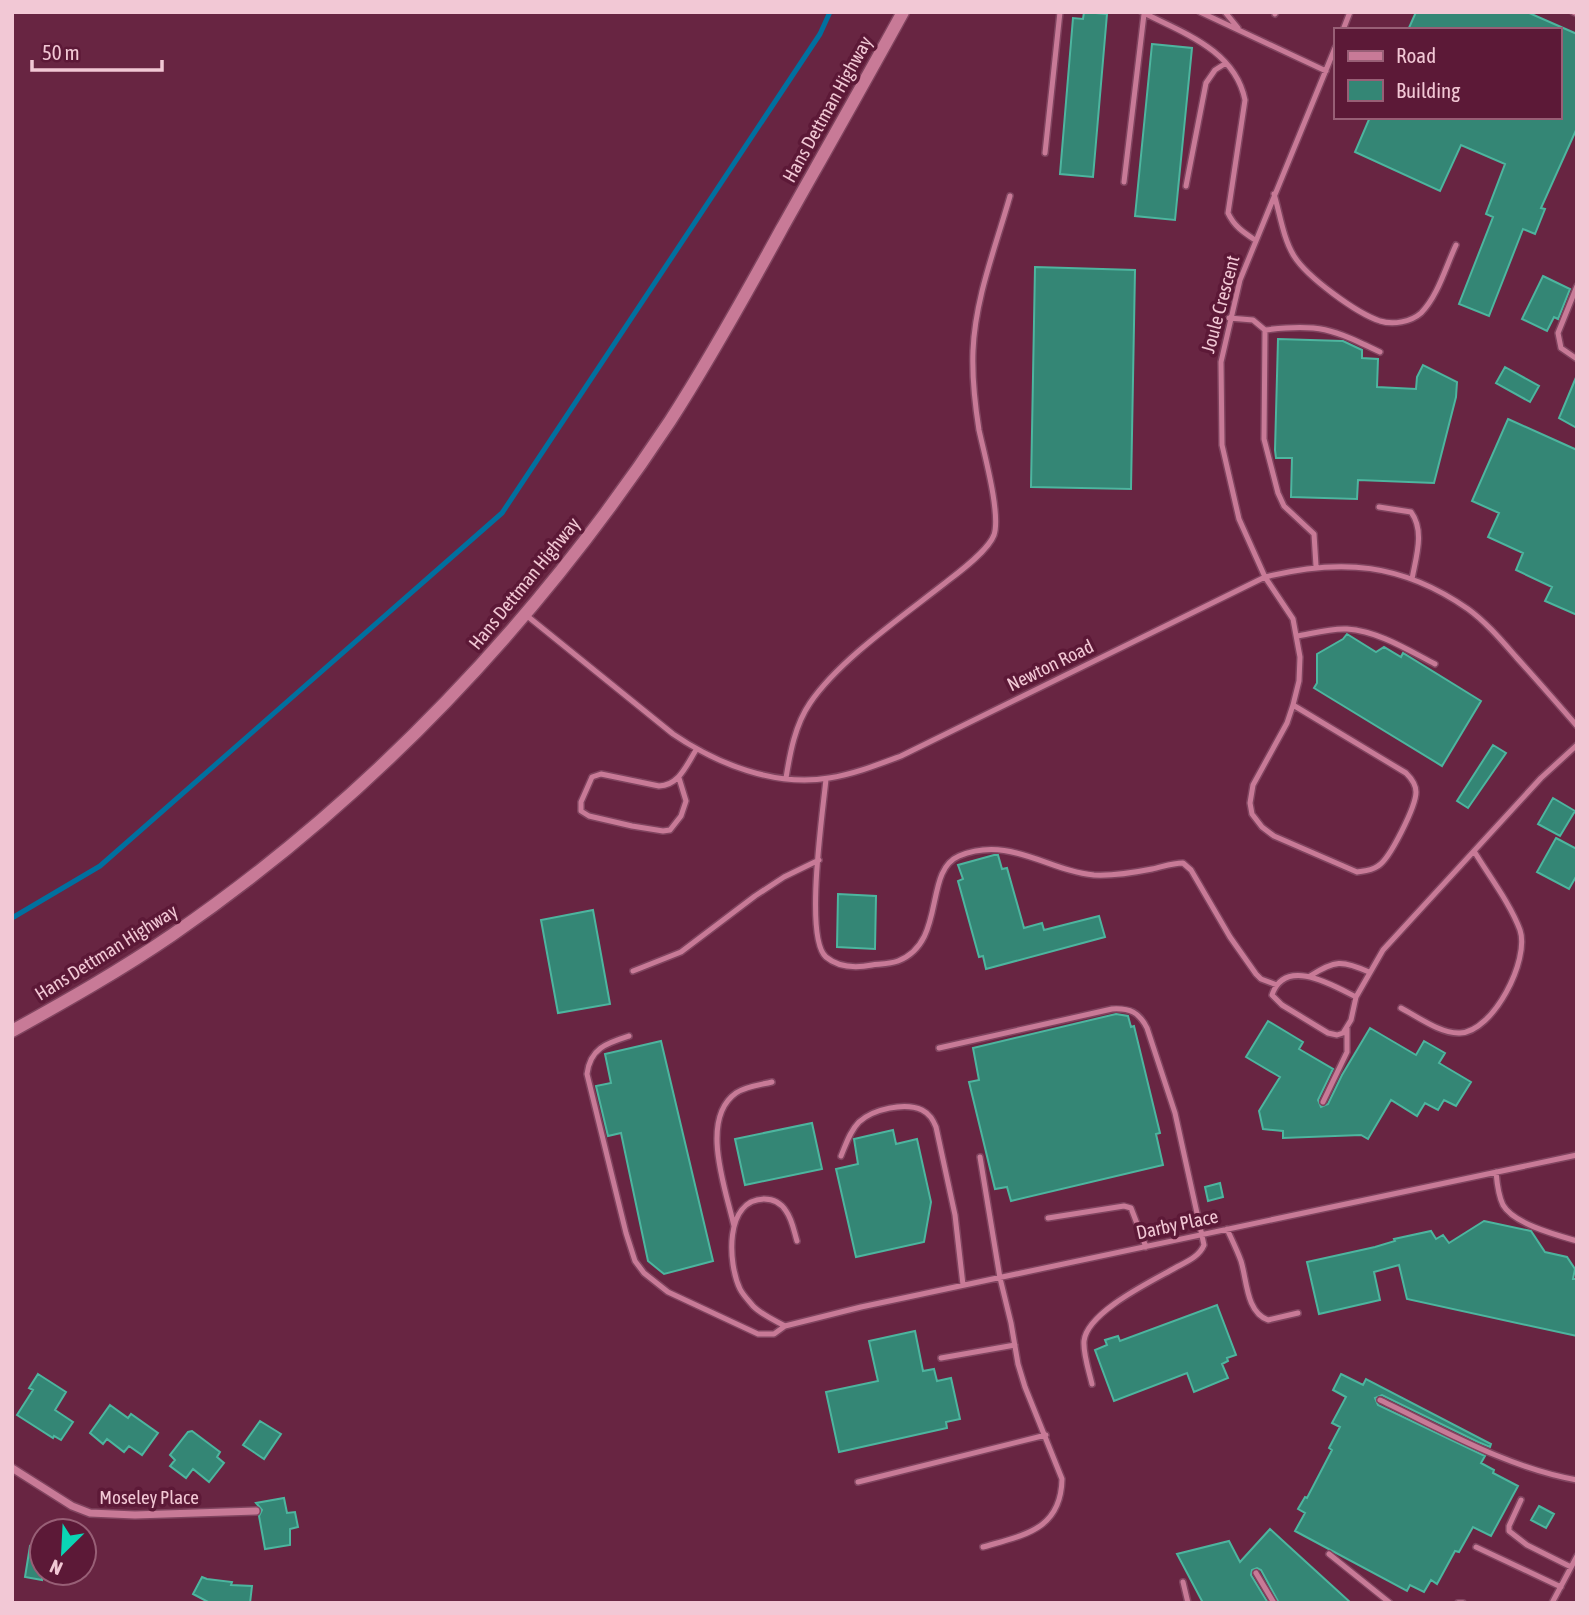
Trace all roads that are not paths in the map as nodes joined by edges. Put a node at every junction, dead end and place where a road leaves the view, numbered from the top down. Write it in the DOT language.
graph roads {
  1 [pos="903,12"];
  2 [pos="1060,12"];
  3 [pos="1200,12"];
  4 [pos="1225,12"];
  5 [pos="1143,13"];
  6 [pos="1240,30"];
  7 [pos="1334,50"];
  8 [pos="1226,63"];
  9 [pos="1325,71"];
  10 [pos="1045,153"];
  11 [pos="1124,182"];
  12 [pos="1186,186"];
  13 [pos="1274,194"];
  14 [pos="1010,196"];
  15 [pos="1255,240"];
  16 [pos="1457,245"];
  17 [pos="1577,286"];
  18 [pos="1229,318"];
  19 [pos="1265,330"];
  20 [pos="1380,352"];
  21 [pos="1577,359"];
  22 [pos="1379,507"];
  23 [pos="1316,566"];
  24 [pos="1265,577"];
  25 [pos="1412,579"];
  26 [pos="526,615"];
  27 [pos="1298,636"];
  28 [pos="1435,664"];
  29 [pos="1293,705"];
  30 [pos="1577,726"];
  31 [pos="1577,745"];
  32 [pos="696,750"];
  33 [pos="678,778"];
  34 [pos="786,778"];
  35 [pos="826,779"];
  36 [pos="1474,851"];
  37 [pos="819,860"];
  38 [pos="633,971"];
  39 [pos="1369,972"];
  40 [pos="1310,976"];
  41 [pos="1277,985"];
  42 [pos="1356,997"];
  43 [pos="1401,1008"];
  44 [pos="1347,1028"];
  45 [pos="12,1031"];
  46 [pos="629,1036"];
  47 [pos="939,1048"];
  48 [pos="772,1082"];
  49 [pos="1323,1102"];
  50 [pos="1577,1155"];
  51 [pos="841,1156"];
  52 [pos="980,1157"];
  53 [pos="1496,1172"];
  54 [pos="1048,1218"];
  55 [pos="734,1226"];
  56 [pos="1227,1229"];
  57 [pos="1203,1234"];
  58 [pos="797,1241"];
  59 [pos="1577,1241"];
  60 [pos="1146,1247"];
  61 [pos="1000,1278"];
  62 [pos="963,1285"];
  63 [pos="1298,1313"];
  64 [pos="785,1326"];
  65 [pos="1014,1345"];
  66 [pos="941,1358"];
  67 [pos="1092,1384"];
  68 [pos="1380,1400"];
  69 [pos="1046,1435"];
  70 [pos="12,1468"];
  71 [pos="1577,1480"];
  72 [pos="858,1482"];
  73 [pos="1521,1500"];
  74 [pos="256,1511"];
  75 [pos="983,1547"];
  76 [pos="1476,1547"];
  77 [pos="1329,1554"];
  78 [pos="1577,1556"];
  79 [pos="1571,1567"];
  80 [pos="1256,1573"];
  81 [pos="1183,1582"];
  82 [pos="1561,1587"];
  83 [pos="1188,1603"];
  84 [pos="1274,1603"];
  85 [pos="1390,1603"];
  86 [pos="1458,1603"];
  87 [pos="1463,1603"];
  88 [pos="1552,1603"];
  1 -- 26 [label="street, Hans Dettman Highway"];
  2 -- 10 [label="lane"];
  3 -- 6 [label="lane"];
  4 -- 6 [label="lane"];
  5 -- 8 [label="lane"];
  5 -- 11 [label="lane"];
  6 -- 9 [label="lane"];
  7 -- 9 [label="lane, Joule Crescent"];
  8 -- 12 [label="lane"];
  8 -- 15 [label="lane"];
  9 -- 13 [label="lane, Joule Crescent"];
  13 -- 15 [label="lane, Joule Crescent"];
  13 -- 16 [label="lane"];
  14 -- 34 [label="lane"];
  15 -- 18 [label="lane, Joule Crescent"];
  17 -- 21 [label="lane"];
  18 -- 19 [label="lane"];
  18 -- 24 [label="lane, Joule Crescent"];
  19 -- 20 [label="lane"];
  19 -- 23 [label="lane"];
  22 -- 25 [label="lane"];
  23 -- 24 [label="lane, Newton Road"];
  23 -- 25 [label="lane, Newton Road"];
  24 -- 27 [label="lane, Joule Crescent"];
  24 -- 35 [label="lane, Newton Road"];
  25 -- 30 [label="lane, Newton Road"];
  26 -- 32 [label="lane, Newton Road"];
  26 -- 45 [label="street, Hans Dettman Highway"];
  27 -- 28 [label="lane"];
  27 -- 29 [label="lane"];
  29 -- 29 [label="lane"];
  31 -- 36 [label="lane"];
  32 -- 33 [label="lane"];
  32 -- 34 [label="lane, Newton Road"];
  33 -- 33 [label="lane"];
  34 -- 35 [label="lane, Newton Road"];
  35 -- 37 [label="lane"];
  36 -- 39 [label="lane"];
  36 -- 43 [label="lane"];
  37 -- 38 [label="lane"];
  37 -- 41 [label="lane"];
  39 -- 40 [label="lane"];
  39 -- 42 [label="lane"];
  40 -- 41 [label="lane"];
  40 -- 42 [label="lane"];
  41 -- 44 [label="lane"];
  42 -- 44 [label="lane"];
  44 -- 49 [label="lane"];
  46 -- 64 [label="lane, Darby Place"];
  47 -- 57 [label="lane"];
  48 -- 55 [label="lane"];
  50 -- 53 [label="lane, Darby Place"];
  51 -- 62 [label="lane"];
  52 -- 61 [label="lane"];
  53 -- 56 [label="lane, Darby Place"];
  53 -- 59 [label="lane"];
  54 -- 60 [label="lane"];
  55 -- 58 [label="lane"];
  55 -- 64 [label="lane"];
  56 -- 57 [label="lane, Darby Place"];
  56 -- 63 [label="lane"];
  57 -- 60 [label="lane, Darby Place"];
  57 -- 67 [label="lane"];
  60 -- 61 [label="lane, Darby Place"];
  61 -- 62 [label="lane, Darby Place"];
  61 -- 65 [label="lane"];
  62 -- 64 [label="lane, Darby Place"];
  65 -- 66 [label="lane"];
  65 -- 69 [label="lane"];
  68 -- 71 [label="lane"];
  69 -- 72 [label="lane"];
  69 -- 75 [label="lane"];
  70 -- 74 [label="street, Moseley Place"];
  73 -- 79 [label="lane"];
  76 -- 82 [label="lane"];
  77 -- 85 [label="lane"];
  78 -- 79 [label="lane"];
  79 -- 82 [label="lane"];
  80 -- 84 [label="lane"];
  81 -- 83 [label="lane"];
  82 -- 88 [label="lane"];
  86 -- 87 [label="lane"];
}
